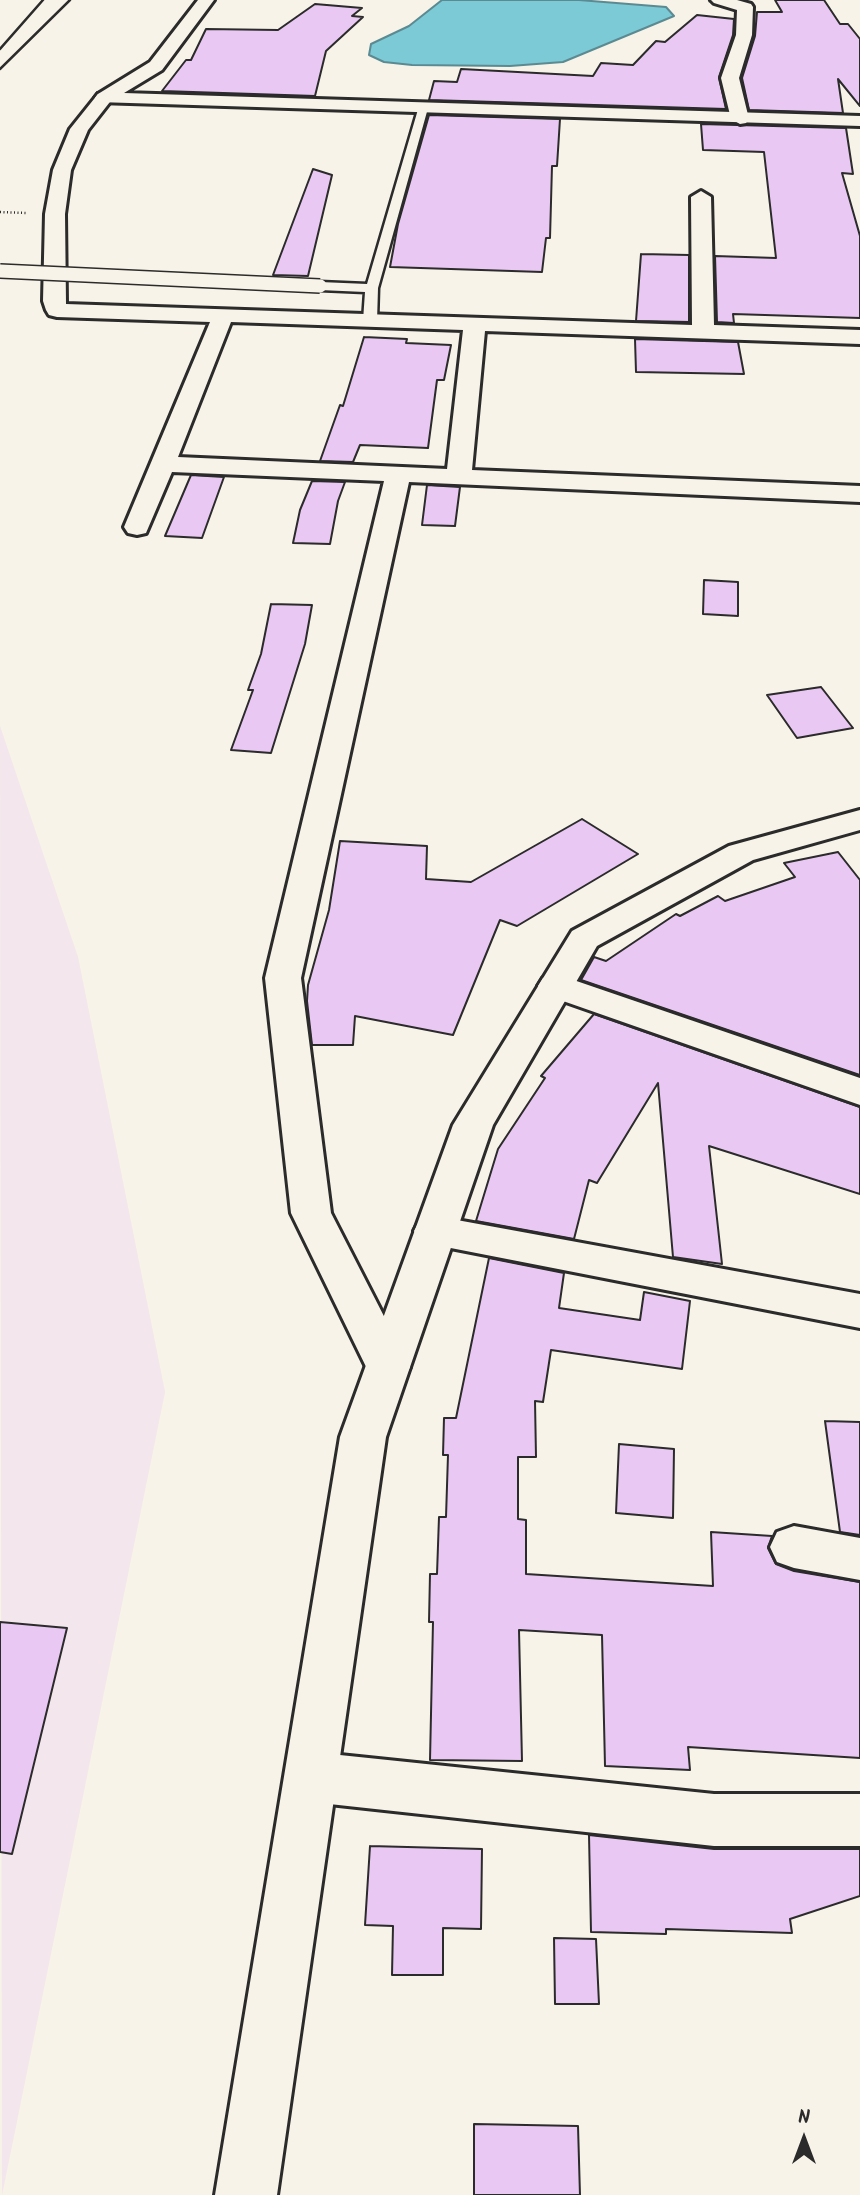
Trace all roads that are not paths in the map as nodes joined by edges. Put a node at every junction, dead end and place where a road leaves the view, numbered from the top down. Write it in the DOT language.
graph roads {
  1 [pos="206,0"];
  2 [pos="719,0"];
  3 [pos="104,98"];
  4 [pos="423,108"];
  5 [pos="740,119"];
  6 [pos="860,121"];
  7 [pos="701,197"];
  8 [pos="0,271"];
  9 [pos="372,288"];
  10 [pos="223,316"];
  11 [pos="370,321"];
  12 [pos="475,324"];
  13 [pos="704,332"];
  14 [pos="860,337"];
  15 [pos="163,464"];
  16 [pos="398,474"];
  17 [pos="459,477"];
  18 [pos="860,494"];
  19 [pos="136,527"];
  20 [pos="860,820"];
  21 [pos="556,986"];
  22 [pos="860,1092"];
  23 [pos="435,1231"];
  24 [pos="860,1311"];
  25 [pos="388,1367"];
  26 [pos="794,1547"];
  27 [pos="860,1559"];
  28 [pos="311,1777"];
  29 [pos="860,1820"];
  30 [pos="246,2195"];
  1 -- 3 [label="street"];
  2 -- 5 [label="street"];
  3 -- 4 [label="street"];
  3 -- 10 [label="street"];
  4 -- 5 [label="street"];
  4 -- 9 [label="lane"];
  5 -- 6 [label="street"];
  7 -- 13 [label="street"];
  8 -- 9 [label="lane, bridge"];
  9 -- 11 [label="lane"];
  10 -- 11 [label="street"];
  10 -- 15 [label="street"];
  11 -- 12 [label="street"];
  12 -- 13 [label="street"];
  12 -- 17 [label="street"];
  13 -- 14 [label="street"];
  15 -- 16 [label="street"];
  15 -- 19 [label="street"];
  16 -- 17 [label="street"];
  16 -- 25 [label="street"];
  17 -- 18 [label="street"];
  20 -- 21 [label="street"];
  21 -- 22 [label="street"];
  21 -- 23 [label="street"];
  23 -- 24 [label="street"];
  23 -- 25 [label="street"];
  25 -- 28 [label="street"];
  26 -- 27 [label="street"];
  28 -- 29 [label="street"];
  28 -- 30 [label="street"];
}
